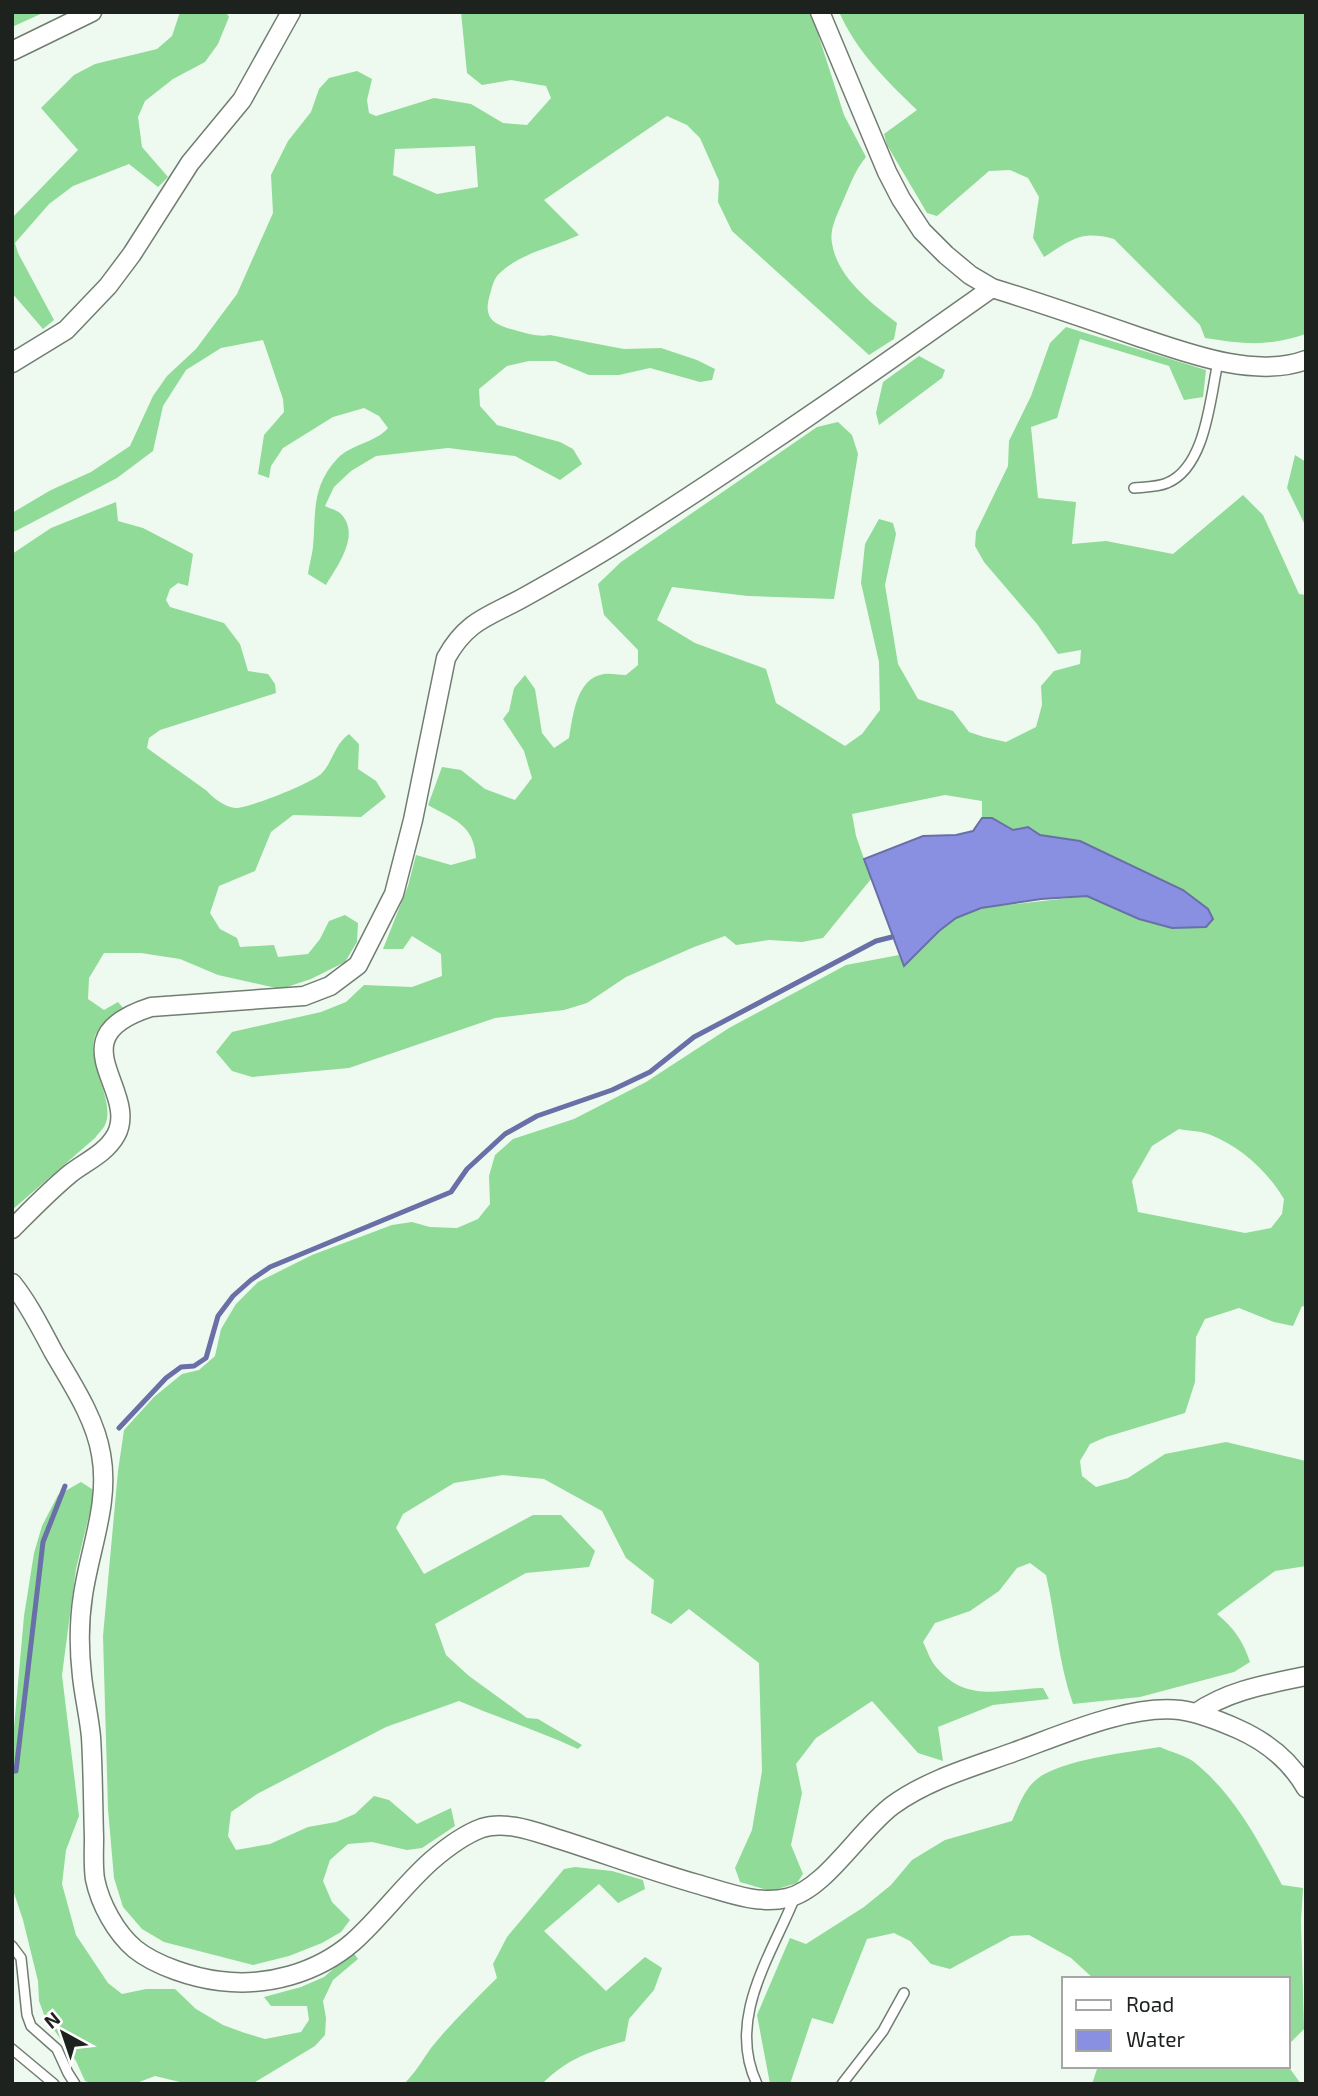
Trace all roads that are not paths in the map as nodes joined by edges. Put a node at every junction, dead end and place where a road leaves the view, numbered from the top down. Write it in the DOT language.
graph roads {
  1 [pos="92,12"];
  2 [pos="291,12"];
  3 [pos="820,12"];
  4 [pos="12,51"];
  5 [pos="992,288"];
  6 [pos="1306,360"];
  7 [pos="1218,362"];
  8 [pos="12,363"];
  9 [pos="1134,488"];
  10 [pos="12,1229"];
  11 [pos="12,1283"];
  12 [pos="1306,1676"];
  13 [pos="1196,1713"];
  14 [pos="1306,1788"];
  15 [pos="796,1896"];
  16 [pos="12,1946"];
  17 [pos="904,1993"];
  18 [pos="12,2049"];
  19 [pos="54,2084"];
  20 [pos="75,2084"];
  21 [pos="757,2084"];
  22 [pos="842,2084"];
  1 -- 4 [label="street"];
  2 -- 8 [label="street"];
  3 -- 5 [label="street"];
  5 -- 7 [label="street"];
  5 -- 10 [label="street"];
  6 -- 7 [label="street"];
  7 -- 9 [label="lane"];
  11 -- 15 [label="street"];
  12 -- 13 [label="street"];
  13 -- 14 [label="street"];
  13 -- 15 [label="street"];
  15 -- 21 [label="lane"];
  16 -- 20 [label="lane"];
  17 -- 22 [label="lane"];
  18 -- 19 [label="lane"];
}
